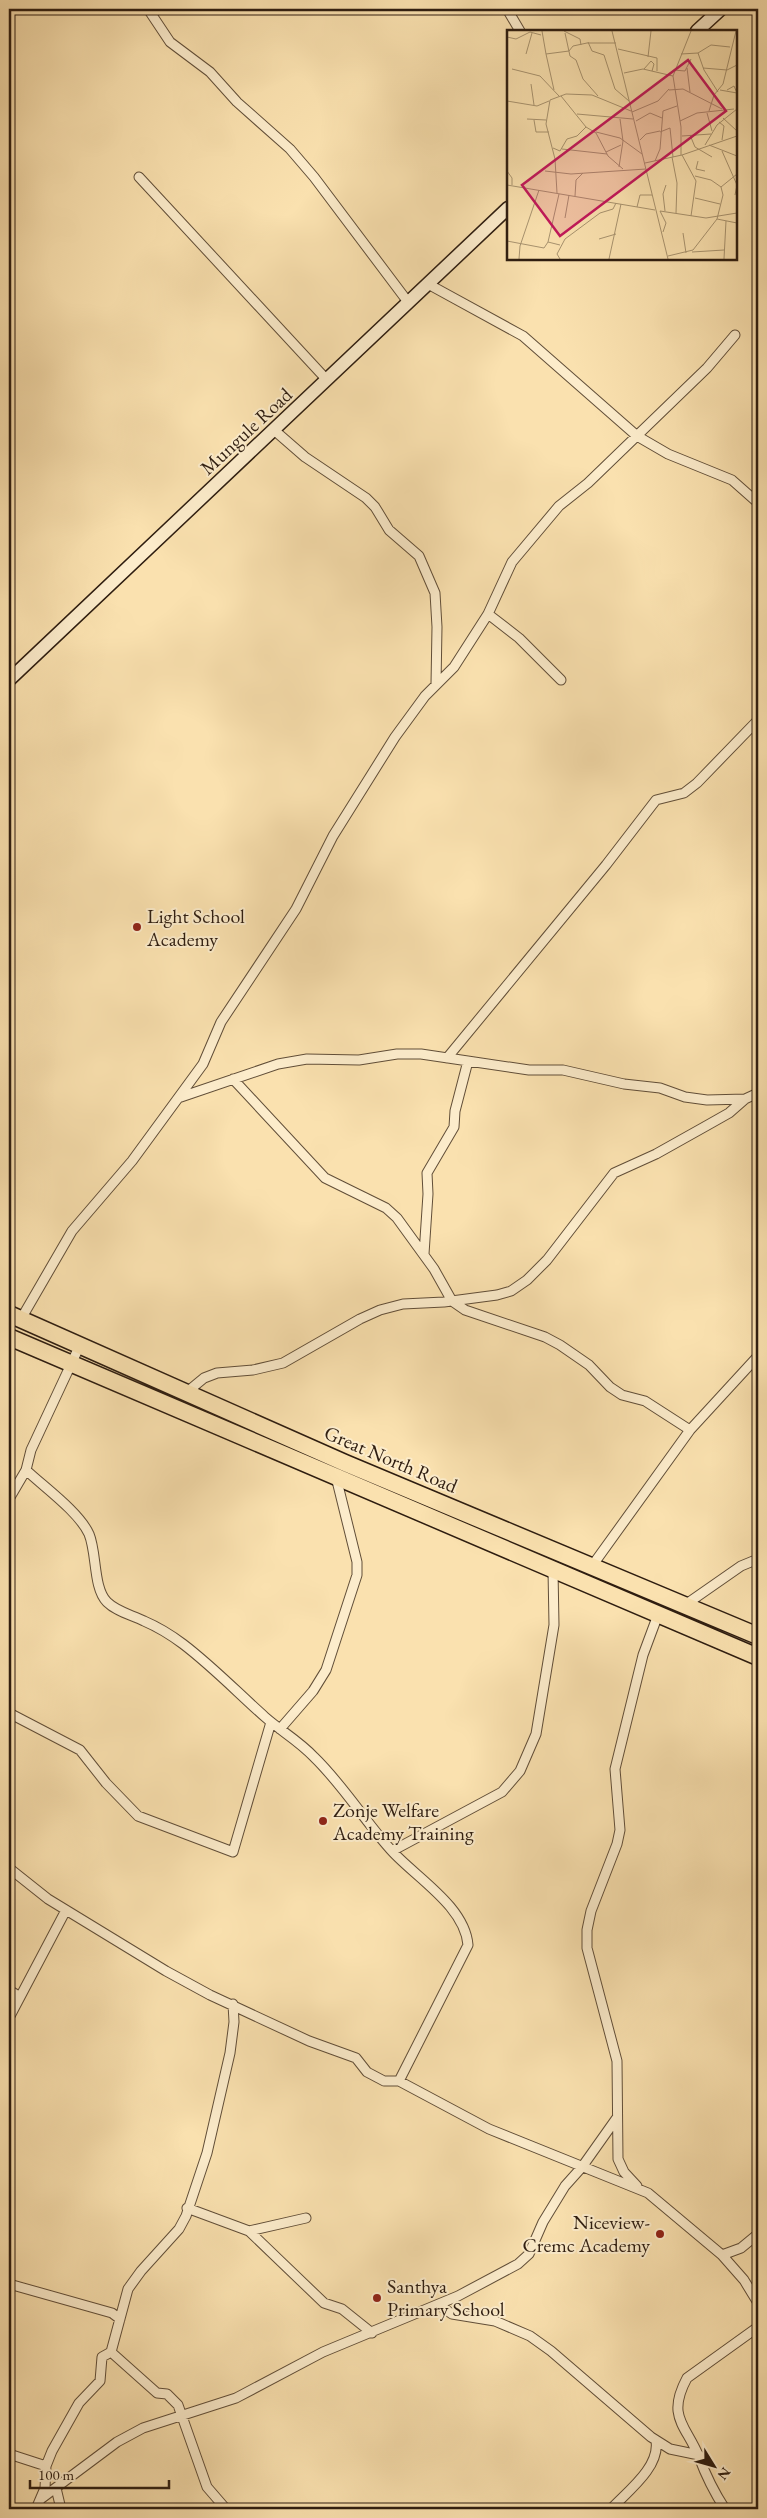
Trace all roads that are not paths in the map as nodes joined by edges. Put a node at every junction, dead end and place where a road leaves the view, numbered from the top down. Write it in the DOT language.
graph roads {
  1 [pos="148,9"];
  2 [pos="507,9"];
  3 [pos="721,9"];
  4 [pos="519,30"];
  5 [pos="698,30"];
  6 [pos="139,177"];
  7 [pos="507,209"];
  8 [pos="428,284"];
  9 [pos="408,302"];
  10 [pos="735,335"];
  11 [pos="327,380"];
  12 [pos="274,430"];
  13 [pos="637,436"];
  14 [pos="758,503"];
  15 [pos="488,614"];
  16 [pos="9,680"];
  17 [pos="561,680"];
  18 [pos="436,684"];
  19 [pos="758,720"];
  20 [pos="447,1058"];
  21 [pos="468,1061"];
  22 [pos="234,1079"];
  23 [pos="758,1093"];
  24 [pos="180,1097"];
  25 [pos="745,1098"];
  26 [pos="424,1254"];
  27 [pos="452,1301"];
  28 [pos="15,1317"];
  29 [pos="9,1337"];
  30 [pos="80,1345"];
  31 [pos="758,1356"];
  32 [pos="71,1364"];
  33 [pos="187,1392"];
  34 [pos="690,1430"];
  35 [pos="26,1470"];
  36 [pos="336,1477"];
  37 [pos="9,1499"];
  38 [pos="758,1559"];
  39 [pos="592,1566"];
  40 [pos="553,1570"];
  41 [pos="666,1596"];
  42 [pos="685,1605"];
  43 [pos="658,1614"];
  44 [pos="758,1636"];
  45 [pos="758,1657"];
  46 [pos="9,1713"];
  47 [pos="271,1722"];
  48 [pos="280,1729"];
  49 [pos="392,1851"];
  50 [pos="9,1868"];
  51 [pos="66,1910"];
  52 [pos="9,1990"];
  53 [pos="20,1997"];
  54 [pos="233,2004"];
  55 [pos="9,2018"];
  56 [pos="399,2081"];
  57 [pos="616,2119"];
  58 [pos="582,2167"];
  59 [pos="639,2188"];
  60 [pos="186,2208"];
  61 [pos="306,2218"];
  62 [pos="249,2231"];
  63 [pos="758,2234"];
  64 [pos="722,2255"];
  65 [pos="9,2284"];
  66 [pos="758,2302"];
  67 [pos="438,2305"];
  68 [pos="120,2319"];
  69 [pos="758,2327"];
  70 [pos="372,2333"];
  71 [pos="111,2352"];
  72 [pos="180,2415"];
  73 [pos="656,2441"];
  74 [pos="9,2454"];
  75 [pos="698,2455"];
  76 [pos="46,2466"];
  77 [pos="56,2488"];
  78 [pos="42,2498"];
  79 [pos="36,2509"];
  80 [pos="61,2509"];
  81 [pos="226,2509"];
  82 [pos="611,2509"];
  83 [pos="726,2509"];
  1 -- 9 [label="street"];
  2 -- 4 [label="street"];
  3 -- 5 [label="street"];
  6 -- 11 [label="street"];
  7 -- 8 [label="street, Mungule Road"];
  8 -- 9 [label="street, Mungule Road"];
  8 -- 13 [label="street"];
  9 -- 11 [label="street, Mungule Road"];
  10 -- 13 [label="street"];
  11 -- 12 [label="street, Mungule Road"];
  12 -- 16 [label="street, Mungule Road"];
  12 -- 18 [label="street"];
  13 -- 14 [label="street"];
  13 -- 15 [label="street"];
  15 -- 17 [label="street"];
  15 -- 18 [label="street"];
  18 -- 24 [label="street"];
  19 -- 20 [label="street"];
  20 -- 21 [label="street"];
  20 -- 22 [label="street"];
  21 -- 25 [label="street"];
  21 -- 26 [label="street"];
  22 -- 24 [label="street"];
  22 -- 26 [label="street"];
  23 -- 25 [label="street"];
  24 -- 28 [label="street"];
  25 -- 27 [label="street"];
  26 -- 27 [label="street"];
  27 -- 33 [label="street"];
  27 -- 34 [label="street"];
  28 -- 30 [label="highway, Great North Road"];
  29 -- 32 [label="highway, Great North Road"];
  30 -- 32 [label="street"];
  30 -- 33 [label="highway, Great North Road"];
  31 -- 34 [label="street"];
  32 -- 35 [label="street"];
  32 -- 36 [label="highway, Great North Road"];
  33 -- 39 [label="highway, Great North Road"];
  34 -- 39 [label="street"];
  35 -- 37 [label="street"];
  35 -- 47 [label="street"];
  36 -- 40 [label="highway, Great North Road"];
  36 -- 48 [label="street"];
  38 -- 42 [label="street"];
  39 -- 41 [label="highway, Great North Road"];
  40 -- 43 [label="highway, Great North Road"];
  40 -- 49 [label="street"];
  41 -- 42 [label="highway, Great North Road"];
  41 -- 43 [label="street"];
  42 -- 44 [label="highway, Great North Road"];
  43 -- 45 [label="highway, Great North Road"];
  43 -- 57 [label="street"];
  46 -- 47 [label="street"];
  47 -- 48 [label="street"];
  48 -- 49 [label="street"];
  49 -- 56 [label="street"];
  50 -- 51 [label="street"];
  51 -- 53 [label="street"];
  51 -- 54 [label="street"];
  52 -- 53 [label="street"];
  53 -- 55 [label="street"];
  54 -- 56 [label="street"];
  54 -- 60 [label="street"];
  56 -- 58 [label="street"];
  57 -- 58 [label="street"];
  57 -- 59 [label="street"];
  58 -- 59 [label="street"];
  58 -- 67 [label="street"];
  59 -- 64 [label="street"];
  60 -- 62 [label="street"];
  60 -- 68 [label="street"];
  61 -- 62 [label="street"];
  62 -- 70 [label="street"];
  63 -- 64 [label="street"];
  64 -- 66 [label="street"];
  65 -- 68 [label="street"];
  67 -- 70 [label="street"];
  67 -- 73 [label="street"];
  68 -- 71 [label="street"];
  69 -- 75 [label="street"];
  70 -- 72 [label="street"];
  71 -- 72 [label="street"];
  71 -- 76 [label="street"];
  72 -- 77 [label="street"];
  72 -- 81 [label="street"];
  73 -- 75 [label="street"];
  73 -- 82 [label="street"];
  74 -- 76 [label="street"];
  75 -- 83 [label="street"];
  76 -- 78 [label="street"];
  77 -- 78 [label="street"];
  77 -- 80 [label="street"];
  78 -- 79 [label="street"];
}
